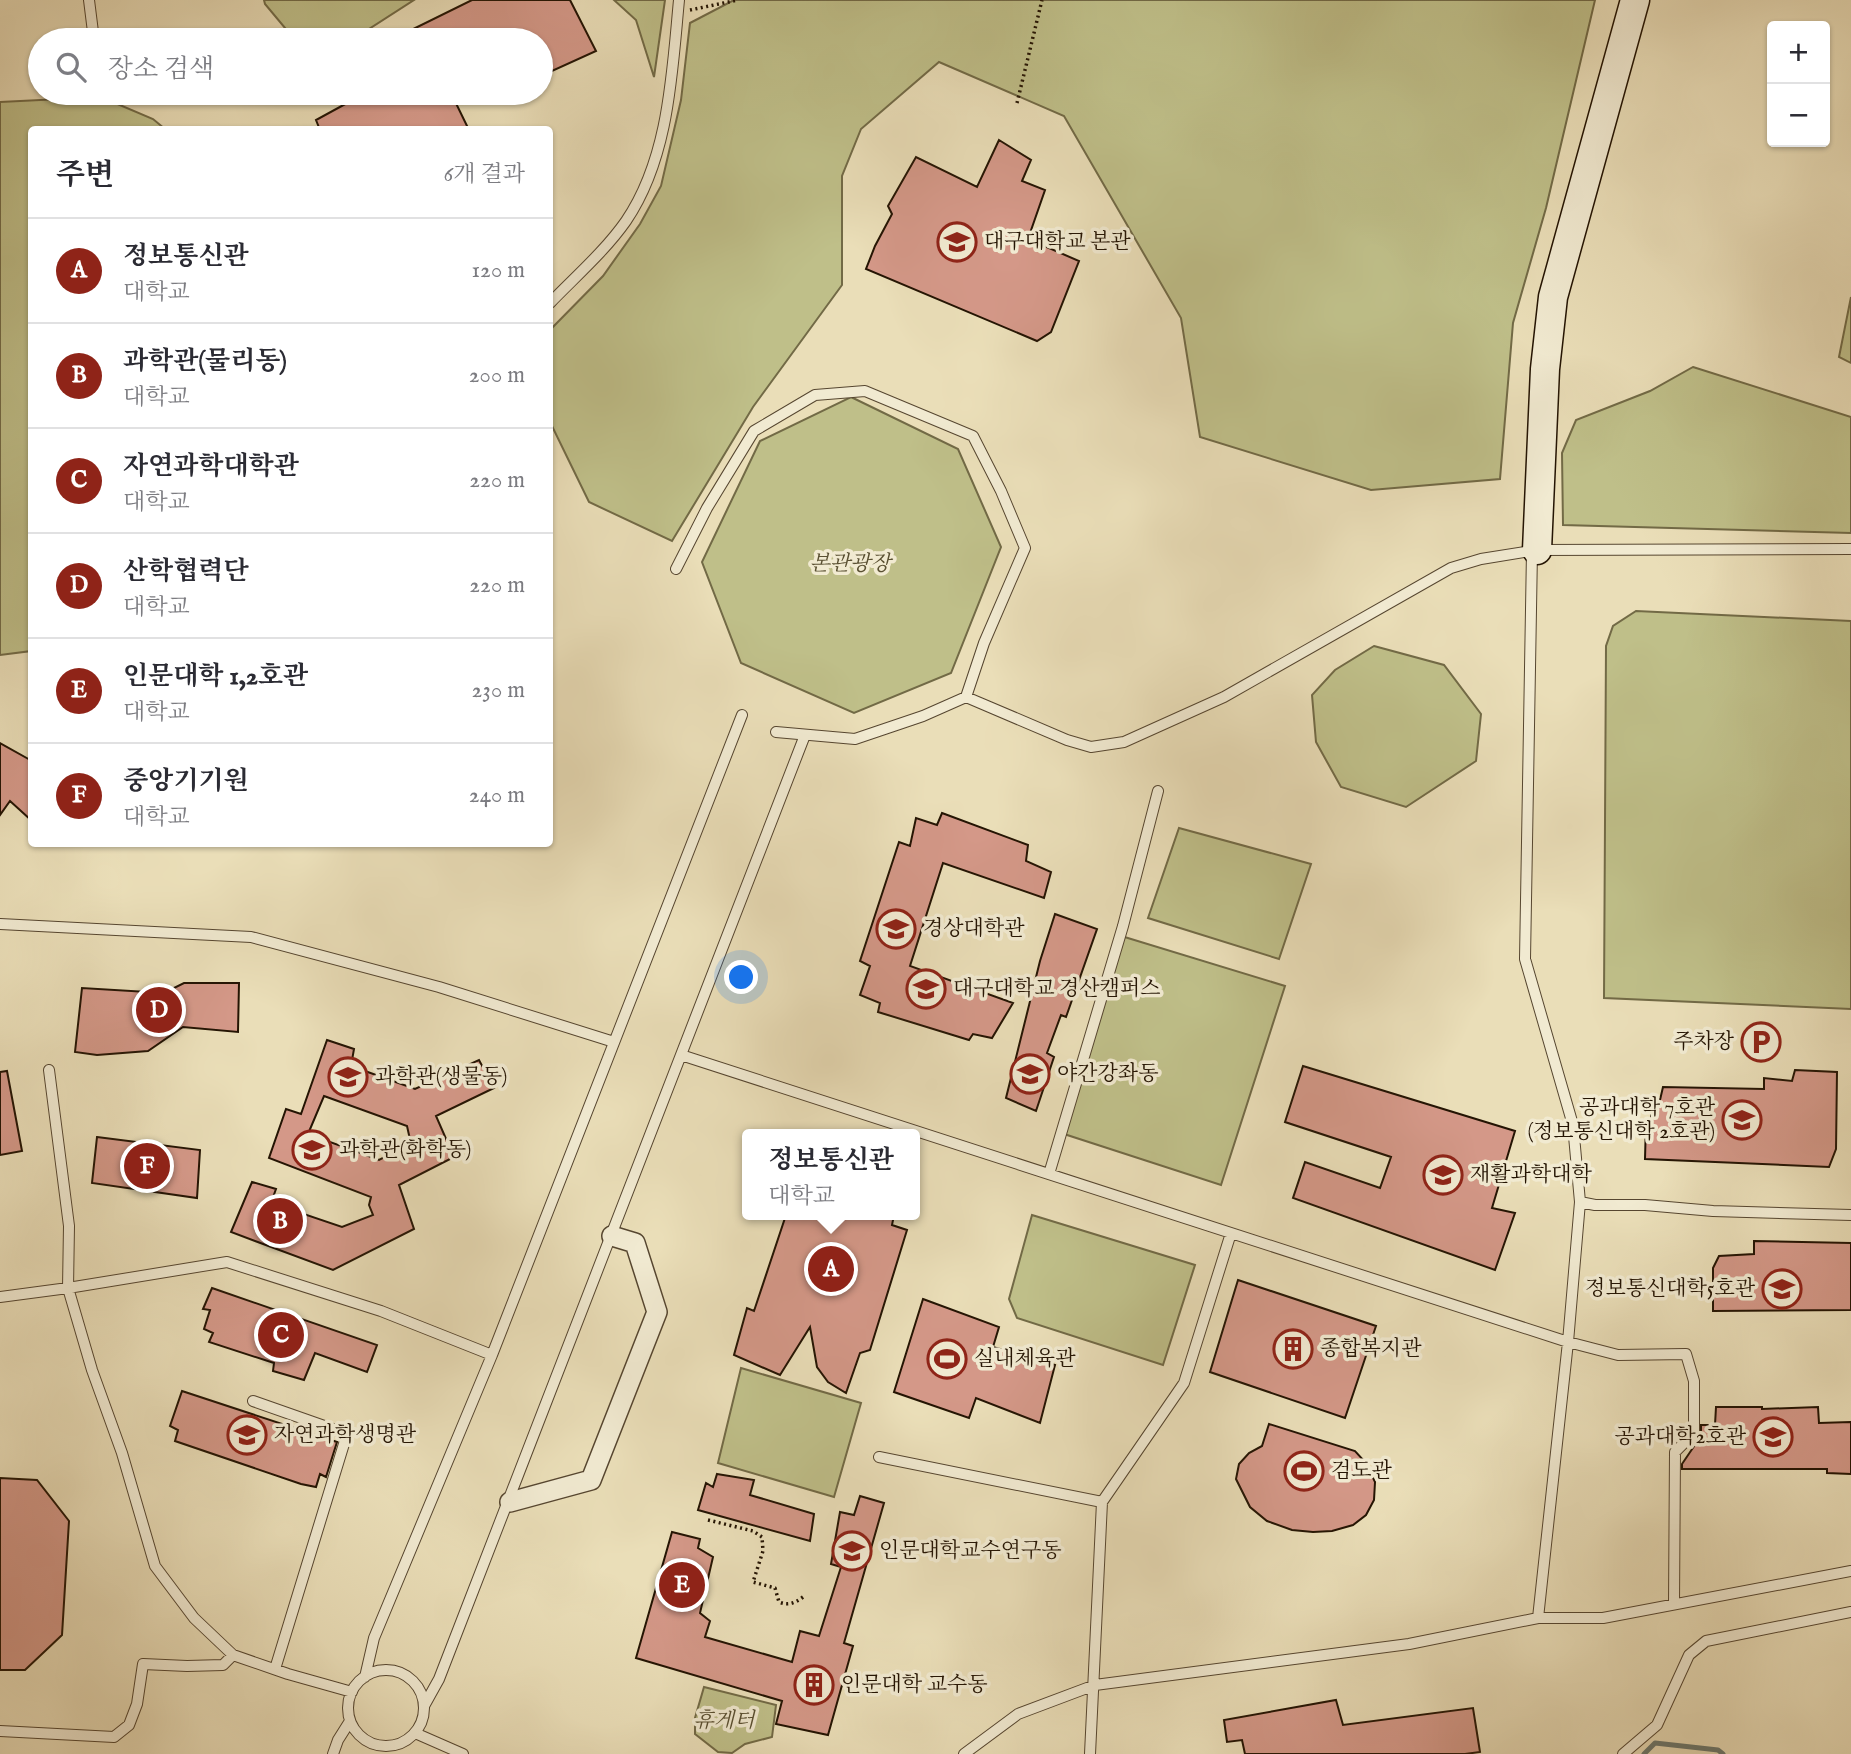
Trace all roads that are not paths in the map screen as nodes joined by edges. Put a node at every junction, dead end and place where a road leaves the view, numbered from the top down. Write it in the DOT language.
graph roads {
  1 [pos="89,0"];
  2 [pos="679,0"];
  3 [pos="1635,0"];
  4 [pos="92,28"];
  5 [pos="553,300"];
  6 [pos="1851,549"];
  7 [pos="1534,551"];
  8 [pos="676,569"];
  9 [pos="966,697"];
  10 [pos="742,715"];
  11 [pos="776,732"];
  12 [pos="805,735"];
  13 [pos="1158,791"];
  14 [pos="0,924"];
  15 [pos="614,1042"];
  16 [pos="681,1055"];
  17 [pos="49,1070"];
  18 [pos="910,1129"];
  19 [pos="920,1132"];
  20 [pos="1049,1174"];
  21 [pos="1580,1202"];
  22 [pos="1851,1214"];
  23 [pos="1231,1233"];
  24 [pos="612,1236"];
  25 [pos="68,1288"];
  26 [pos="0,1297"];
  27 [pos="1568,1342"];
  28 [pos="492,1355"];
  29 [pos="253,1401"];
  30 [pos="879,1457"];
  31 [pos="510,1502"];
  32 [pos="1102,1502"];
  33 [pos="1851,1571"];
  34 [pos="1674,1604"];
  35 [pos="1851,1612"];
  36 [pos="1538,1618"];
  37 [pos="233,1655"];
  38 [pos="275,1669"];
  39 [pos="365,1677"];
  40 [pos="1095,1685"];
  41 [pos="352,1692"];
  42 [pos="424,1706"];
  43 [pos="350,1721"];
  44 [pos="0,1731"];
  45 [pos="415,1733"];
  46 [pos="398,1749"];
  47 [pos="333,1754"];
  48 [pos="463,1754"];
  49 [pos="964,1754"];
  50 [pos="1090,1754"];
  51 [pos="1623,1754"];
  1 -- 4 [label="lane"];
  2 -- 5 [label="lane"];
  3 -- 7 [label="street"];
  6 -- 7 [label="lane"];
  7 -- 9 [label="lane"];
  7 -- 21 [label="lane"];
  8 -- 9 [label="lane"];
  9 -- 12 [label="lane"];
  10 -- 15 [label="lane"];
  11 -- 12 [label="lane"];
  12 -- 16 [label="lane"];
  13 -- 20 [label="lane"];
  14 -- 15 [label="lane"];
  15 -- 28 [label="lane"];
  16 -- 18 [label="lane"];
  16 -- 24 [label="lane"];
  17 -- 25 [label="lane"];
  19 -- 20 [label="lane"];
  20 -- 23 [label="lane"];
  21 -- 22 [label="lane"];
  21 -- 27 [label="lane"];
  23 -- 27 [label="lane"];
  23 -- 32 [label="lane"];
  24 -- 31 [label="lane"];
  24 -- 31 [label="street"];
  25 -- 26 [label="lane"];
  25 -- 28 [label="lane"];
  25 -- 37 [label="lane"];
  27 -- 34 [label="lane"];
  27 -- 36 [label="lane"];
  28 -- 39 [label="lane"];
  29 -- 38 [label="lane"];
  30 -- 32 [label="lane"];
  31 -- 42 [label="lane"];
  32 -- 40 [label="lane"];
  33 -- 34 [label="lane"];
  34 -- 36 [label="lane"];
  35 -- 51 [label="lane"];
  36 -- 40 [label="lane"];
  37 -- 38 [label="lane"];
  37 -- 44 [label="lane"];
  38 -- 41 [label="lane"];
  39 -- 41 [label="lane"];
  39 -- 42 [label="lane"];
  40 -- 49 [label="lane"];
  40 -- 50 [label="lane"];
  41 -- 43 [label="lane"];
  42 -- 45 [label="lane"];
  43 -- 46 [label="lane"];
  43 -- 47 [label="lane"];
  45 -- 46 [label="lane"];
  45 -- 48 [label="lane"];
}
